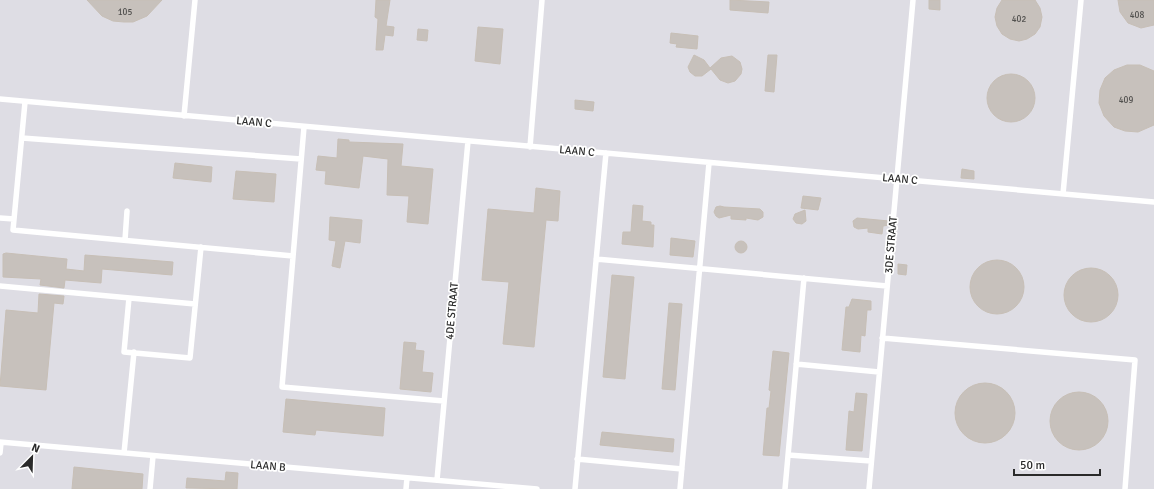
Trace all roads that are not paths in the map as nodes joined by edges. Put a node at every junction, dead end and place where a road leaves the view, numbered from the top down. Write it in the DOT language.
graph roads {
  1 [pos="195,0"];
  2 [pos="542,0"];
  3 [pos="913,0"];
  4 [pos="1081,0"];
  5 [pos="0,100"];
  6 [pos="25,102"];
  7 [pos="184,116"];
  8 [pos="304,126"];
  9 [pos="22,138"];
  10 [pos="468,141"];
  11 [pos="530,147"];
  12 [pos="606,153"];
  13 [pos="301,159"];
  14 [pos="709,162"];
  15 [pos="897,179"];
  16 [pos="1063,194"];
  17 [pos="1154,202"];
  18 [pos="128,211"];
  19 [pos="0,218"];
  20 [pos="14,219"];
  21 [pos="125,240"];
  22 [pos="200,247"];
  23 [pos="293,256"];
  24 [pos="596,259"];
  25 [pos="700,268"];
  26 [pos="804,278"];
  27 [pos="0,286"];
  28 [pos="887,286"];
  29 [pos="129,298"];
  30 [pos="195,304"];
  31 [pos="882,338"];
  32 [pos="134,352"];
  33 [pos="796,364"];
  34 [pos="879,372"];
  35 [pos="444,401"];
  36 [pos="0,442"];
  37 [pos="0,453"];
  38 [pos="124,453"];
  39 [pos="788,454"];
  40 [pos="153,456"];
  41 [pos="577,459"];
  42 [pos="871,461"];
  43 [pos="682,469"];
  44 [pos="407,478"];
  45 [pos="437,480"];
  46 [pos="150,489"];
  47 [pos="406,489"];
  48 [pos="537,489"];
  49 [pos="575,489"];
  50 [pos="680,489"];
  51 [pos="785,489"];
  52 [pos="869,489"];
  53 [pos="1125,489"];
  1 -- 7 [label="lane"];
  2 -- 11 [label="lane"];
  3 -- 15 [label="lane, 3DE STRAAT"];
  4 -- 16 [label="lane"];
  5 -- 6 [label="lane, LAAN C"];
  6 -- 7 [label="lane, LAAN C"];
  6 -- 9 [label="lane"];
  7 -- 8 [label="lane, LAAN C"];
  8 -- 10 [label="lane, LAAN C"];
  8 -- 13 [label="lane"];
  9 -- 13 [label="lane"];
  9 -- 20 [label="lane"];
  10 -- 11 [label="lane, LAAN C"];
  10 -- 35 [label="lane, 4DE STRAAT"];
  11 -- 12 [label="lane, LAAN C"];
  12 -- 14 [label="lane, LAAN C"];
  12 -- 24 [label="lane"];
  13 -- 23 [label="lane"];
  14 -- 15 [label="lane, LAAN C"];
  14 -- 25 [label="lane"];
  15 -- 16 [label="lane, LAAN C"];
  15 -- 28 [label="lane, 3DE STRAAT"];
  16 -- 17 [label="lane, LAAN C"];
  18 -- 21 [label="lane"];
  19 -- 20 [label="lane"];
  20 -- 21 [label="lane"];
  21 -- 22 [label="lane"];
  22 -- 23 [label="lane"];
  22 -- 30 [label="lane"];
  23 -- 35 [label="lane"];
  24 -- 25 [label="lane"];
  24 -- 41 [label="lane"];
  25 -- 26 [label="lane"];
  25 -- 43 [label="lane"];
  26 -- 28 [label="lane"];
  26 -- 33 [label="lane"];
  27 -- 29 [label="lane"];
  28 -- 31 [label="lane, 3DE STRAAT"];
  29 -- 30 [label="lane"];
  29 -- 32 [label="lane"];
  30 -- 32 [label="lane"];
  31 -- 34 [label="lane, 3DE STRAAT"];
  31 -- 53 [label="lane"];
  32 -- 38 [label="lane"];
  33 -- 34 [label="lane"];
  33 -- 39 [label="lane"];
  34 -- 42 [label="lane, 3DE STRAAT"];
  35 -- 45 [label="lane, 4DE STRAAT"];
  36 -- 37 [label="lane"];
  36 -- 38 [label="lane, LAAN B"];
  38 -- 40 [label="lane, LAAN B"];
  39 -- 42 [label="lane"];
  39 -- 51 [label="lane"];
  40 -- 44 [label="lane, LAAN B"];
  40 -- 46 [label="lane"];
  41 -- 43 [label="lane"];
  41 -- 49 [label="lane"];
  42 -- 52 [label="lane, 3DE STRAAT"];
  43 -- 50 [label="lane"];
  44 -- 45 [label="lane, LAAN B"];
  44 -- 47 [label="lane"];
  45 -- 48 [label="lane, LAAN B"];
}
